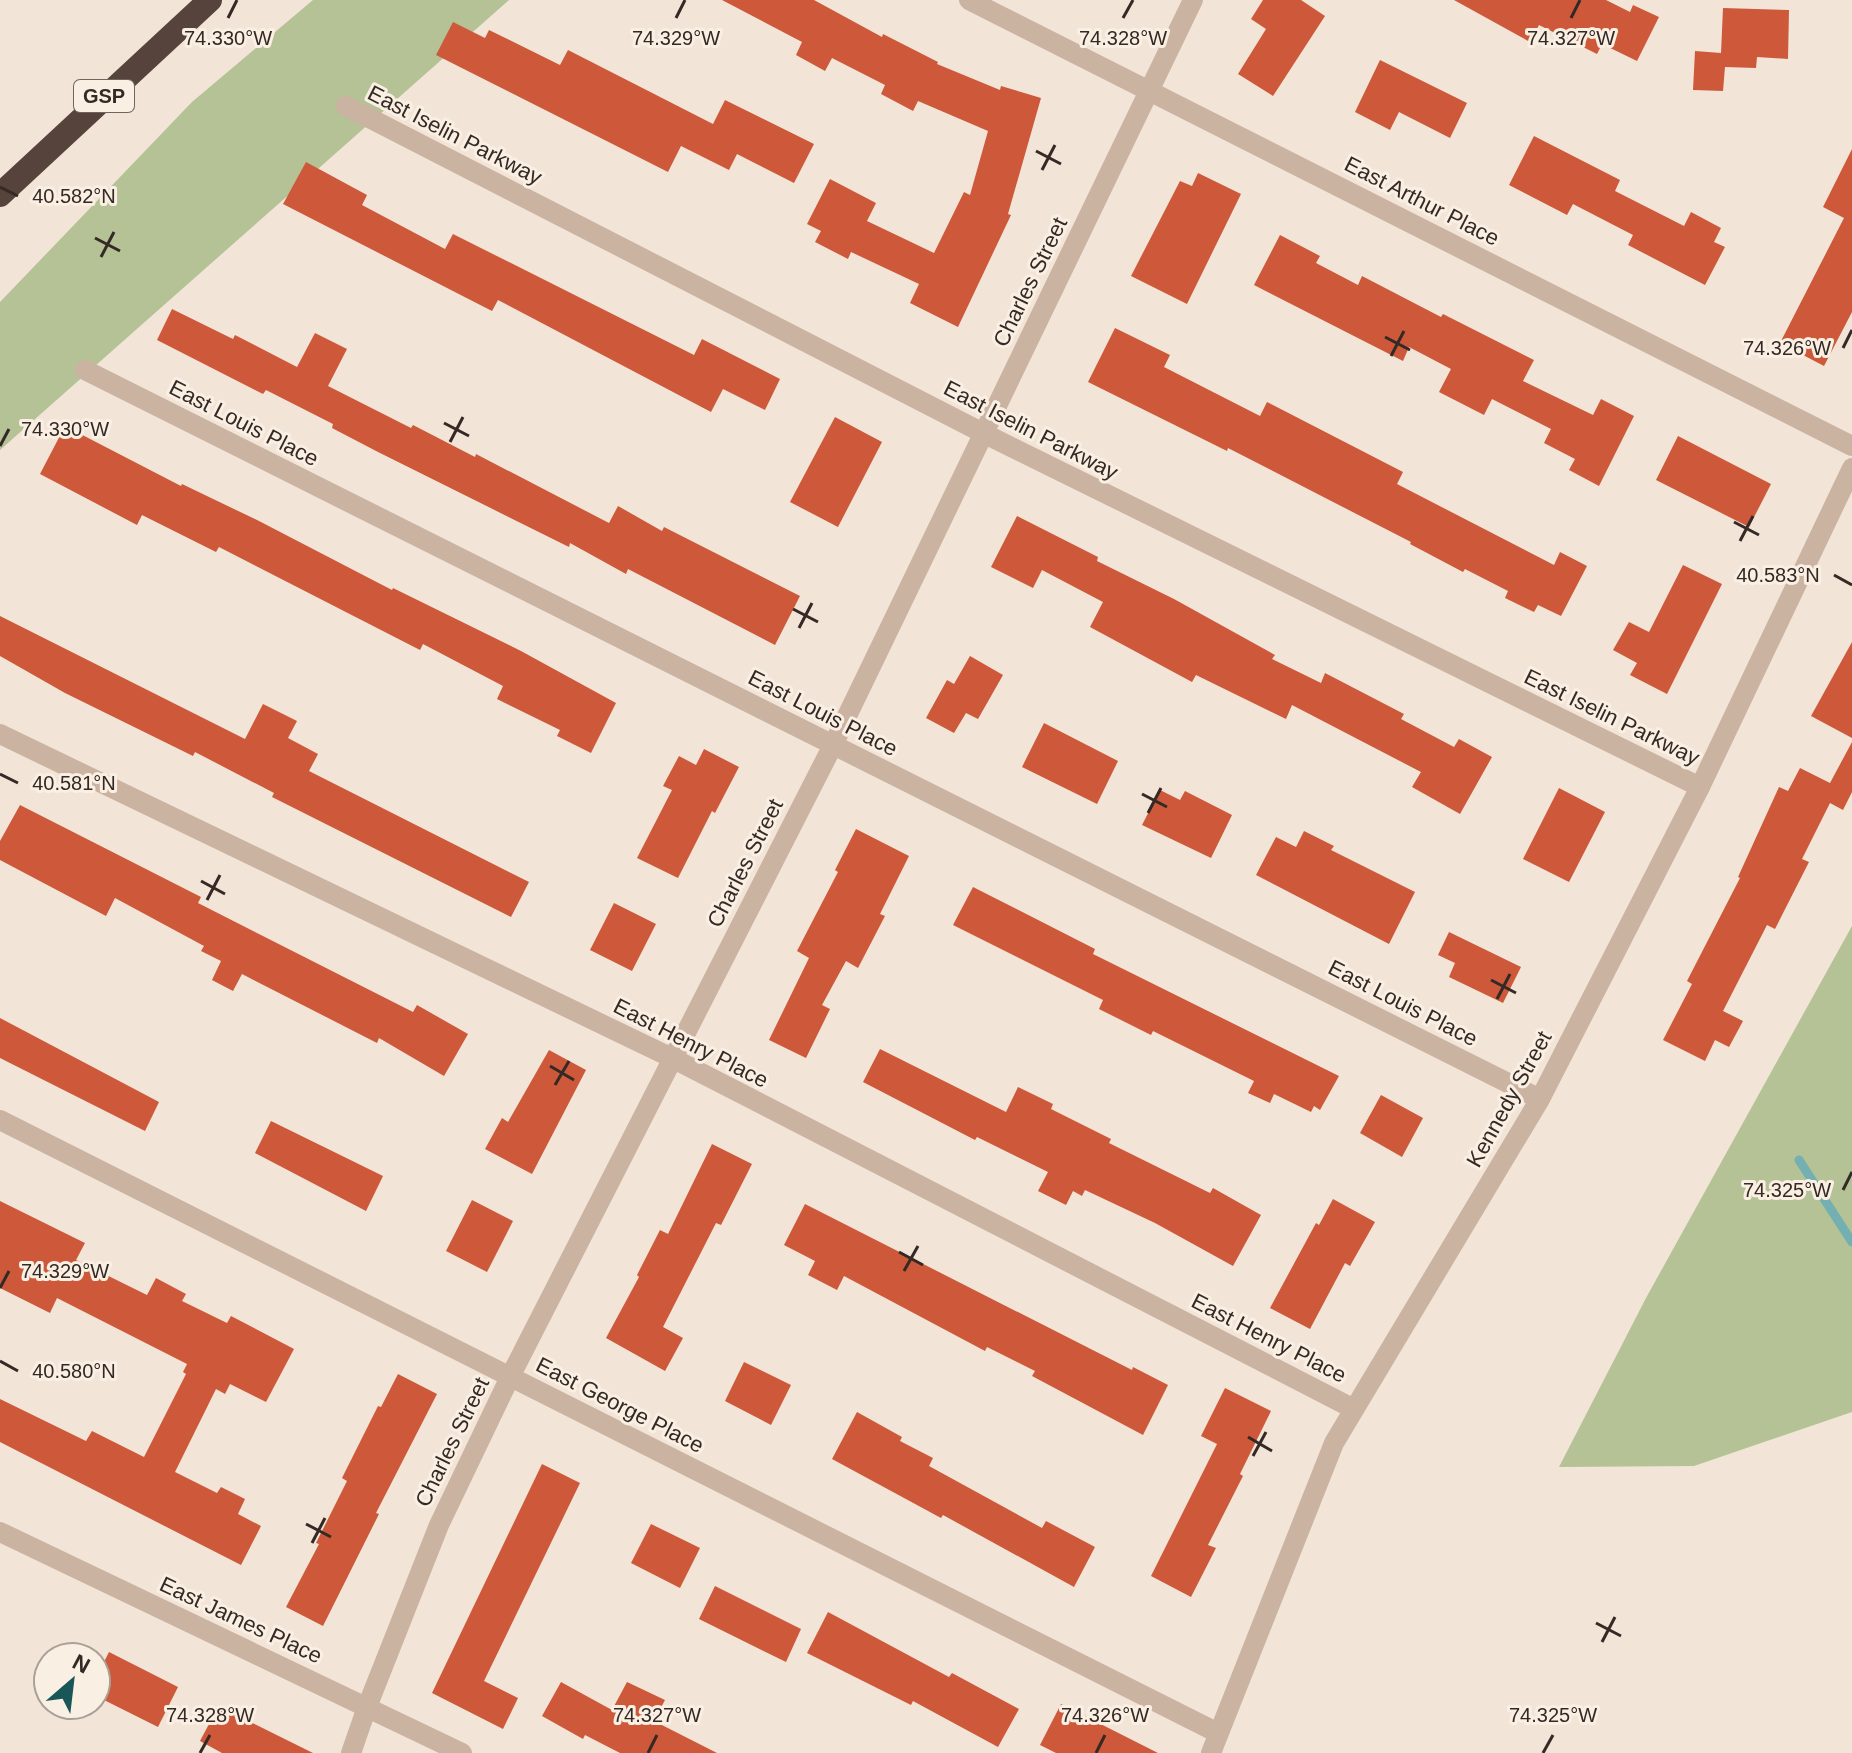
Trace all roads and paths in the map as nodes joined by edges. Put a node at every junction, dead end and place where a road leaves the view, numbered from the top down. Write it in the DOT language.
graph roads {
  1 [pos="210,0"];
  2 [pos="969,0"];
  3 [pos="1193,0"];
  4 [pos="1150,90"];
  5 [pos="346,106"];
  6 [pos="0,195"];
  7 [pos="85,370"];
  8 [pos="983,433"];
  9 [pos="1852,446"];
  10 [pos="1852,468"];
  11 [pos="0,734"];
  12 [pos="833,745"];
  13 [pos="1700,787"];
  14 [pos="672,1058"];
  15 [pos="1540,1099"];
  16 [pos="0,1120"];
  17 [pos="510,1377"];
  18 [pos="1354,1409"];
  19 [pos="0,1532"];
  20 [pos="367,1707"];
  21 [pos="1214,1743"];
  22 [pos="351,1753"];
  23 [pos="462,1753"];
  1 -- 6 [label="highway, GSP"];
  2 -- 4 [label="street, East Arthur Place"];
  3 -- 4 [label="street, Charles Street"];
  4 -- 8 [label="street, Charles Street"];
  4 -- 9 [label="street, East Arthur Place"];
  5 -- 8 [label="street, East Iselin Parkway"];
  7 -- 12 [label="street, East Louis Place"];
  8 -- 12 [label="street, Charles Street"];
  8 -- 13 [label="street, East Iselin Parkway"];
  10 -- 13 [label="street, Kennedy Street"];
  11 -- 14 [label="street, East Henry Place"];
  12 -- 14 [label="street, Charles Street"];
  12 -- 15 [label="street, East Louis Place"];
  13 -- 15 [label="street, Kennedy Street"];
  14 -- 17 [label="street, Charles Street"];
  14 -- 18 [label="street, East Henry Place"];
  15 -- 18 [label="street, Kennedy Street"];
  16 -- 17 [label="street, East George Place"];
  17 -- 20 [label="street, Charles Street"];
  17 -- 21 [label="street, East George Place"];
  18 -- 21 [label="street, Kennedy Street"];
  19 -- 20 [label="street, East James Place"];
  20 -- 22 [label="street, Charles Street"];
  20 -- 23 [label="street, East James Place"];
}
